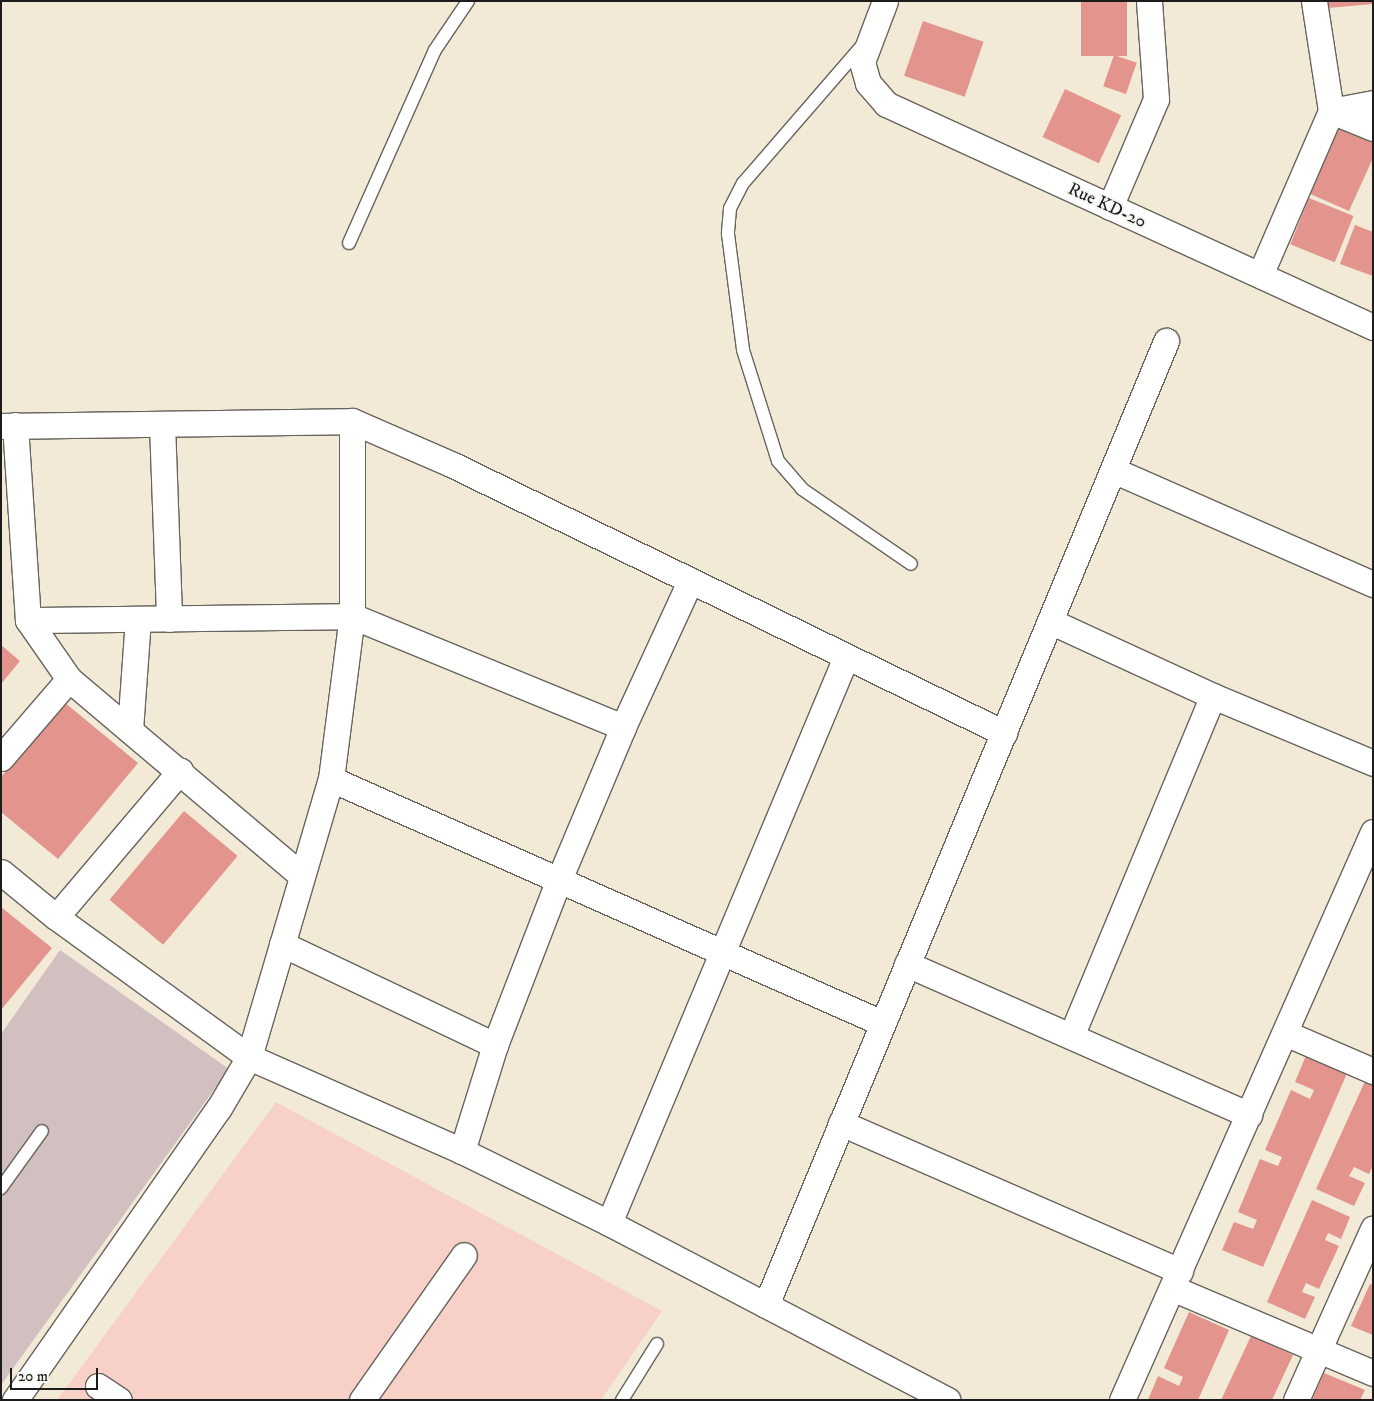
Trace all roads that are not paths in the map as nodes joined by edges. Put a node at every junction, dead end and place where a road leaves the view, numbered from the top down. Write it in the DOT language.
graph roads {
  1 [pos="468,1"];
  2 [pos="885,1"];
  3 [pos="1149,1"];
  4 [pos="1314,1"];
  5 [pos="870,36"];
  6 [pos="1373,103"];
  7 [pos="1331,110"];
  8 [pos="1373,128"];
  9 [pos="1110,207"];
  10 [pos="349,243"];
  11 [pos="1260,276"];
  12 [pos="1373,327"];
  13 [pos="1166,341"];
  14 [pos="352,421"];
  15 [pos="162,424"];
  16 [pos="8,426"];
  17 [pos="1113,470"];
  18 [pos="912,564"];
  19 [pos="690,581"];
  20 [pos="1373,584"];
  21 [pos="352,616"];
  22 [pos="169,618"];
  23 [pos="138,619"];
  24 [pos="28,620"];
  25 [pos="1050,621"];
  26 [pos="846,657"];
  27 [pos="69,679"];
  28 [pos="1213,696"];
  29 [pos="623,727"];
  30 [pos="130,730"];
  31 [pos="1004,732"];
  32 [pos="1,758"];
  33 [pos="1373,763"];
  34 [pos="180,771"];
  35 [pos="331,779"];
  36 [pos="1373,832"];
  37 [pos="1,872"];
  38 [pos="302,876"];
  39 [pos="558,882"];
  40 [pos="56,917"];
  41 [pos="282,944"];
  42 [pos="722,952"];
  43 [pos="907,964"];
  44 [pos="882,1023"];
  45 [pos="1285,1033"];
  46 [pos="1072,1034"];
  47 [pos="495,1045"];
  48 [pos="249,1057"];
  49 [pos="1373,1071"];
  50 [pos="1249,1115"];
  51 [pos="841,1123"];
  52 [pos="42,1131"];
  53 [pos="462,1151"];
  54 [pos="1,1188"];
  55 [pos="609,1223"];
  56 [pos="1373,1229"];
  57 [pos="464,1255"];
  58 [pos="1176,1280"];
  59 [pos="766,1305"];
  60 [pos="657,1344"];
  61 [pos="1318,1350"];
  62 [pos="1373,1374"];
  63 [pos="98,1386"];
  64 [pos="15,1400"];
  65 [pos="118,1400"];
  66 [pos="362,1400"];
  67 [pos="622,1400"];
  68 [pos="948,1400"];
  69 [pos="1122,1400"];
  70 [pos="1296,1400"];
  1 -- 10 [label="lane"];
  2 -- 5 [label="street"];
  3 -- 9 [label="street"];
  4 -- 7 [label="street"];
  5 -- 9 [label="street, Rue KD-20"];
  5 -- 18 [label="lane"];
  6 -- 7 [label="street"];
  7 -- 8 [label="street"];
  7 -- 11 [label="street"];
  9 -- 11 [label="street, Rue KD-20"];
  11 -- 12 [label="street, Rue KD-20"];
  13 -- 17 [label="street"];
  14 -- 15 [label="street"];
  14 -- 19 [label="street"];
  14 -- 21 [label="street"];
  15 -- 16 [label="street"];
  15 -- 22 [label="street"];
  16 -- 24 [label="street"];
  17 -- 20 [label="street"];
  17 -- 25 [label="street"];
  19 -- 26 [label="street"];
  19 -- 29 [label="street"];
  21 -- 22 [label="street"];
  21 -- 29 [label="street"];
  21 -- 35 [label="street"];
  22 -- 23 [label="street"];
  23 -- 24 [label="street"];
  23 -- 30 [label="street"];
  24 -- 27 [label="street"];
  25 -- 28 [label="street"];
  25 -- 31 [label="street"];
  26 -- 31 [label="street"];
  26 -- 42 [label="street"];
  27 -- 30 [label="street"];
  27 -- 32 [label="street"];
  28 -- 33 [label="street"];
  28 -- 46 [label="street"];
  29 -- 39 [label="street"];
  30 -- 34 [label="street"];
  31 -- 43 [label="street"];
  34 -- 38 [label="street"];
  34 -- 40 [label="street"];
  35 -- 38 [label="street"];
  35 -- 39 [label="street"];
  36 -- 45 [label="street"];
  37 -- 40 [label="street"];
  38 -- 41 [label="street"];
  39 -- 42 [label="street"];
  39 -- 47 [label="street"];
  40 -- 48 [label="street"];
  41 -- 47 [label="street"];
  41 -- 48 [label="street"];
  42 -- 44 [label="street"];
  42 -- 55 [label="street"];
  43 -- 44 [label="street"];
  43 -- 46 [label="street"];
  44 -- 51 [label="street"];
  45 -- 49 [label="street"];
  45 -- 50 [label="street"];
  46 -- 50 [label="street"];
  47 -- 53 [label="street"];
  48 -- 53 [label="street"];
  48 -- 64 [label="street"];
  50 -- 58 [label="street"];
  51 -- 58 [label="street"];
  51 -- 59 [label="street"];
  52 -- 54 [label="lane"];
  53 -- 55 [label="street"];
  55 -- 59 [label="street"];
  56 -- 61 [label="street"];
  57 -- 66 [label="street"];
  58 -- 61 [label="street"];
  58 -- 69 [label="street"];
  59 -- 68 [label="street"];
  60 -- 67 [label="lane"];
  61 -- 62 [label="street"];
  61 -- 70 [label="street"];
  63 -- 65 [label="street"];
}
